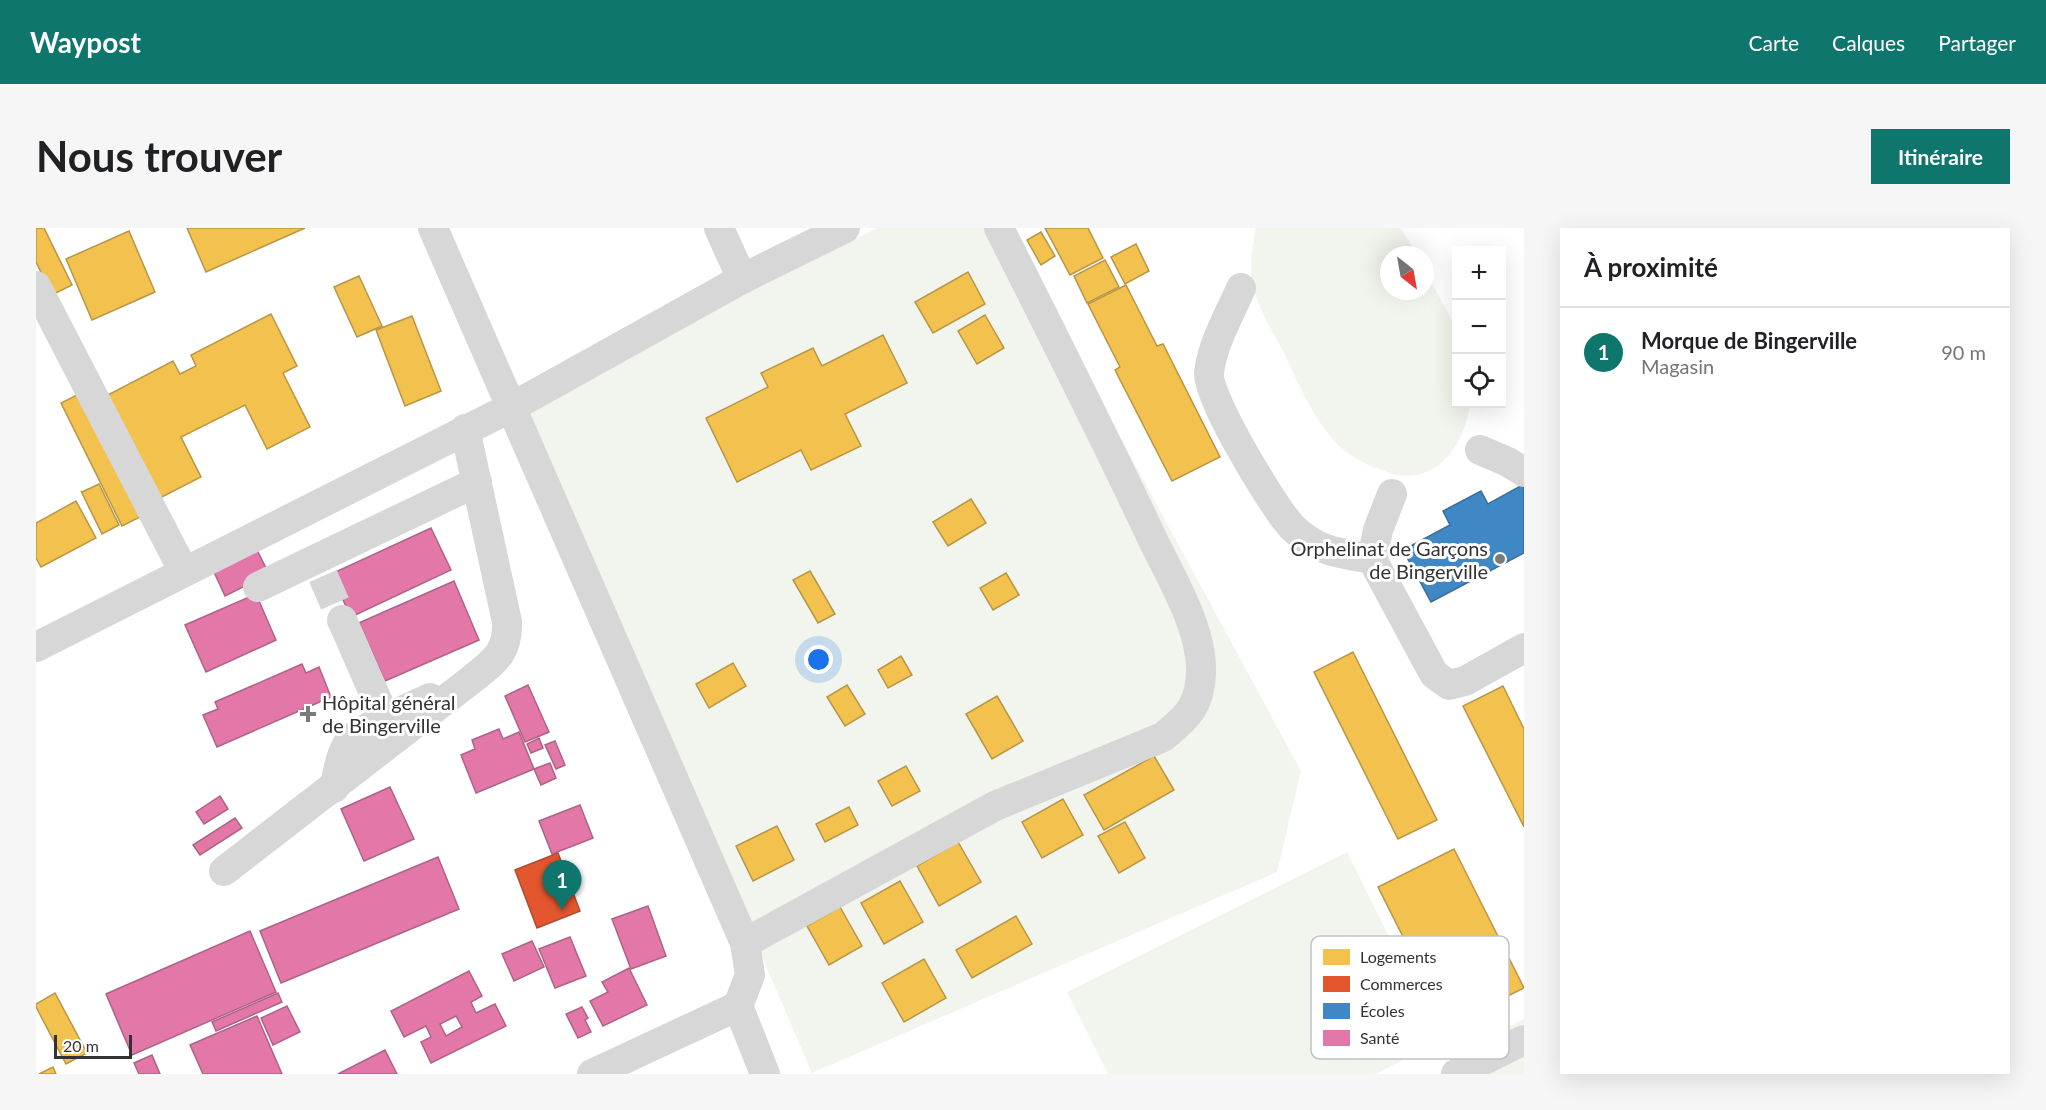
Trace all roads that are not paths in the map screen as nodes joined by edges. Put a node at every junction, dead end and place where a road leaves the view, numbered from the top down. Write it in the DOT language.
graph roads {
  1 [pos="433,228"];
  2 [pos="719,228"];
  3 [pos="845,228"];
  4 [pos="999,228"];
  5 [pos="742,279"];
  6 [pos="36,286"];
  7 [pos="1241,288"];
  8 [pos="512,407"];
  9 [pos="465,429"];
  10 [pos="1480,450"];
  11 [pos="1524,472"];
  12 [pos="477,482"];
  13 [pos="1392,494"];
  14 [pos="1372,559"];
  15 [pos="184,572"];
  16 [pos="258,586"];
  17 [pos="342,620"];
  18 [pos="36,647"];
  19 [pos="1524,648"];
  20 [pos="471,680"];
  21 [pos="386,718"];
  22 [pos="334,788"];
  23 [pos="224,872"];
  24 [pos="745,943"];
  25 [pos="738,1006"];
  26 [pos="1524,1040"];
  27 [pos="1509,1049"];
  28 [pos="1492,1059"];
  29 [pos="1473,1070"];
  30 [pos="592,1074"];
  31 [pos="765,1074"];
  1 -- 8 [label="street"];
  2 -- 5 [label="street"];
  3 -- 5 [label="street"];
  4 -- 24 [label="street"];
  5 -- 8 [label="street"];
  6 -- 15 [label="street"];
  7 -- 14 [label="street"];
  8 -- 9 [label="street"];
  8 -- 24 [label="street"];
  9 -- 12 [label="street"];
  9 -- 15 [label="street"];
  10 -- 11 [label="street"];
  12 -- 16 [label="street"];
  12 -- 20 [label="street"];
  13 -- 14 [label="street"];
  14 -- 19 [label="street"];
  15 -- 18 [label="street"];
  17 -- 21 [label="street"];
  20 -- 21 [label="street"];
  20 -- 22 [label="street"];
  21 -- 22 [label="street"];
  22 -- 23 [label="street"];
  24 -- 25 [label="street"];
  25 -- 30 [label="street"];
  25 -- 31 [label="street"];
  26 -- 27 [label="street"];
  28 -- 29 [label="street"];
}
